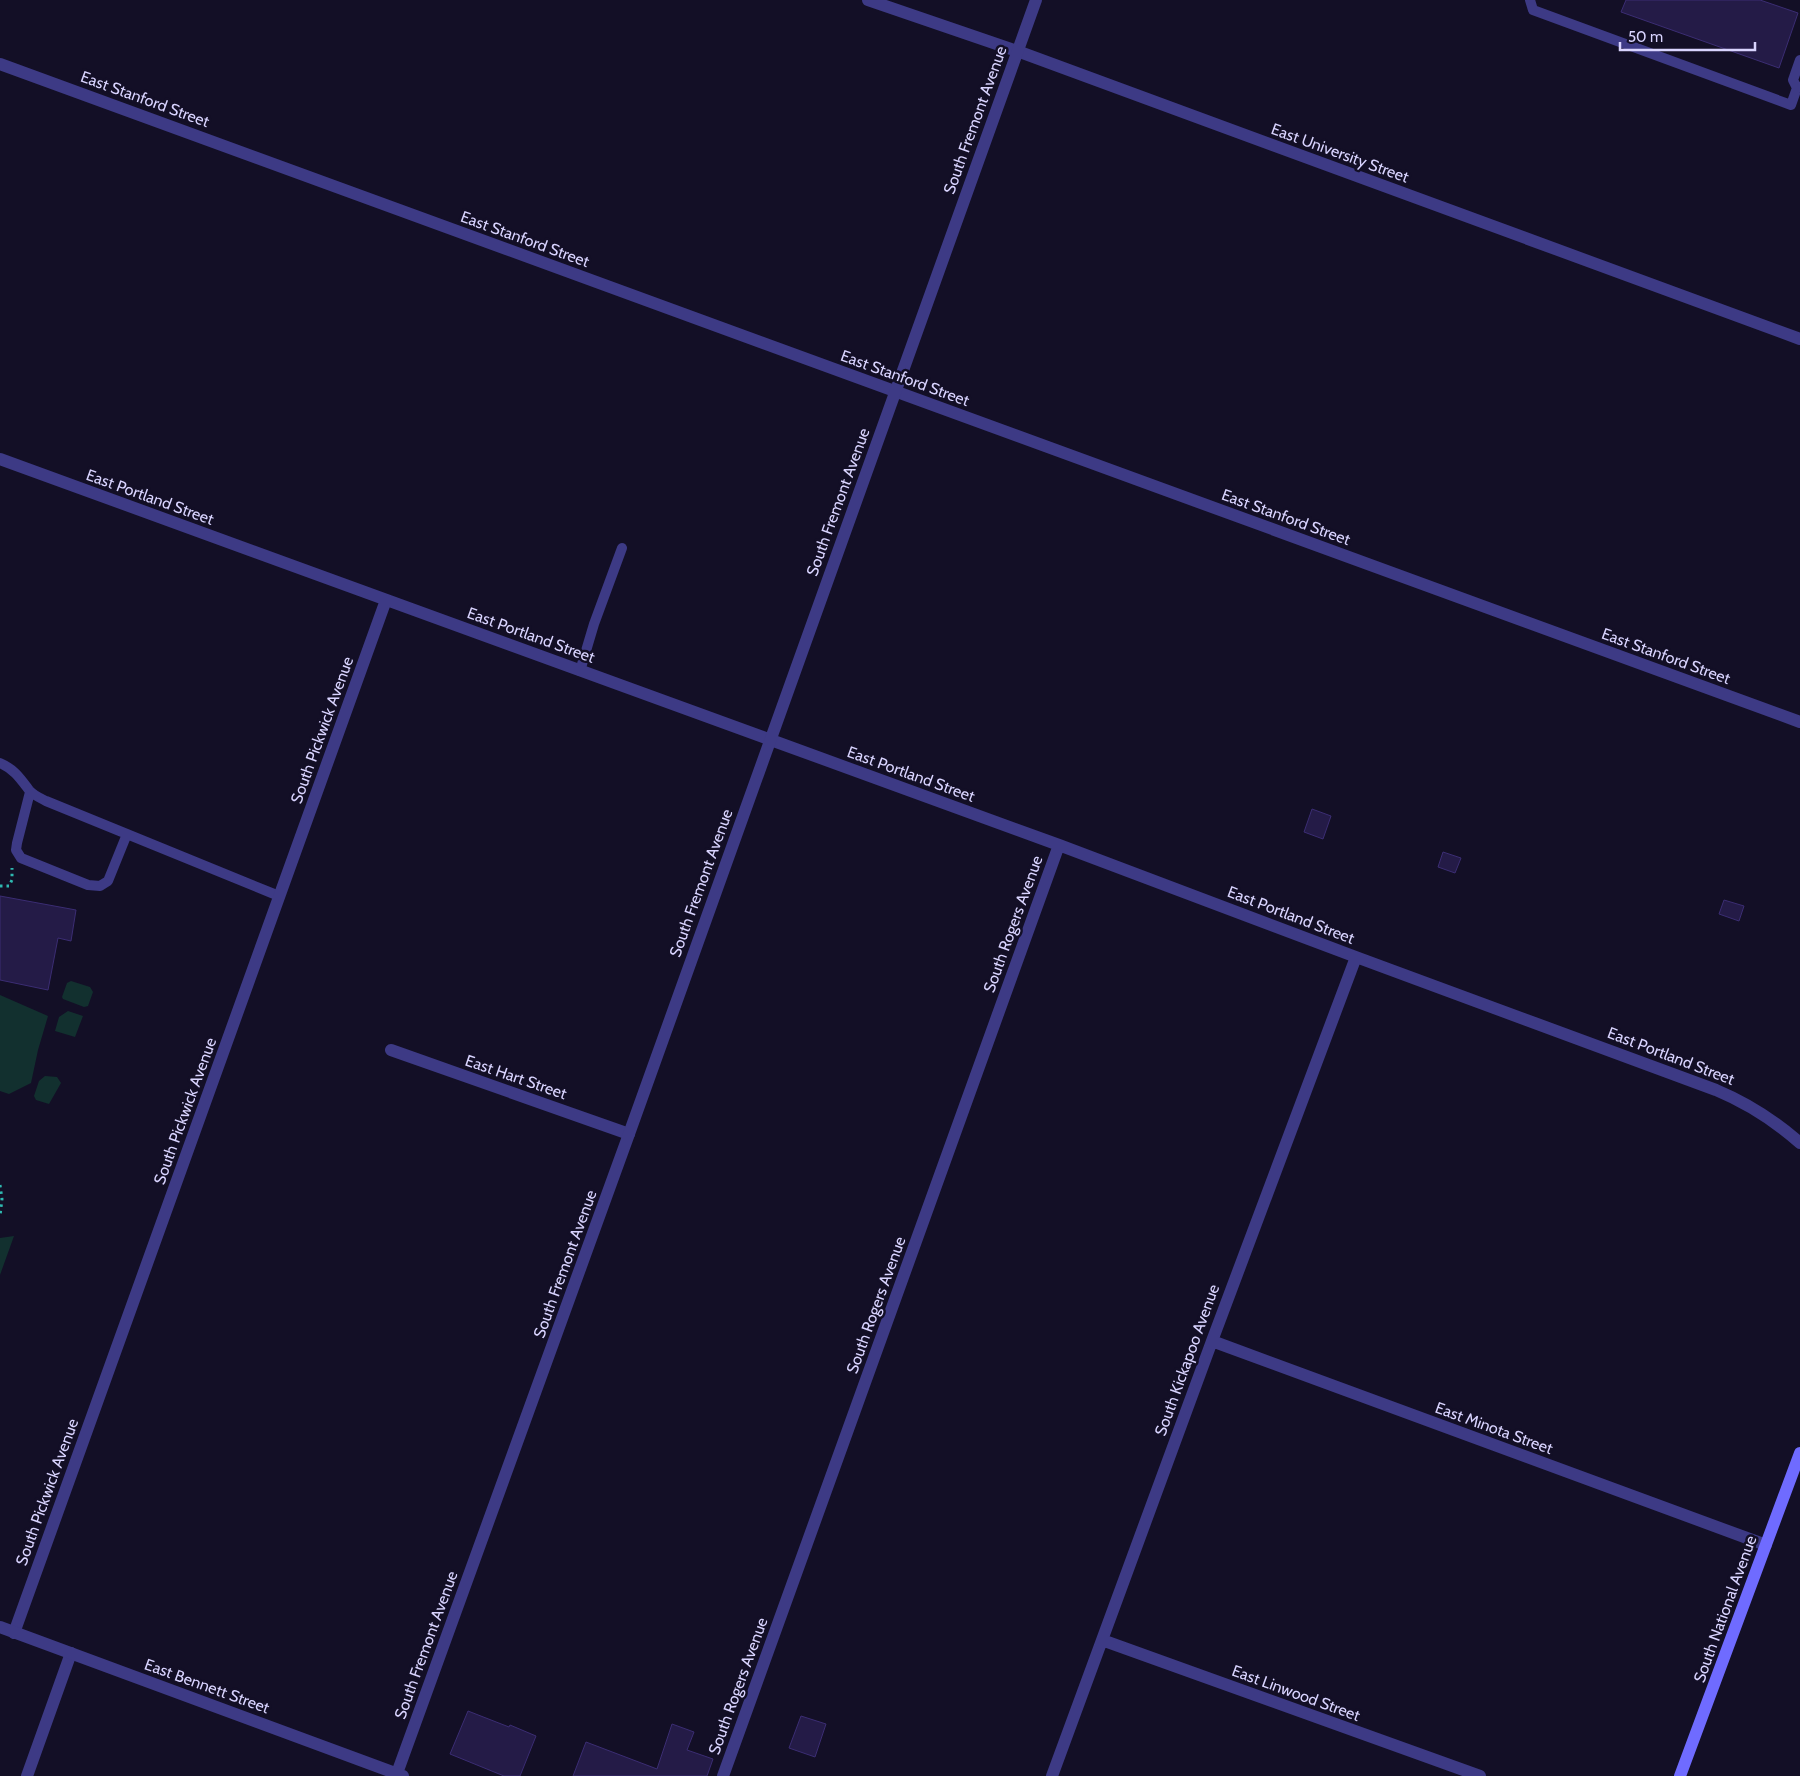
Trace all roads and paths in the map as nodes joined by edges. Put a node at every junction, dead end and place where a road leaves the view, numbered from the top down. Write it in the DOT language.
graph roads {
  1 [pos="868,0"];
  2 [pos="1036,0"];
  3 [pos="1530,0"];
  4 [pos="1017,51"];
  5 [pos="1800,60"];
  6 [pos="0,64"];
  7 [pos="1798,88"];
  8 [pos="1795,107"];
  9 [pos="1800,339"];
  10 [pos="895,392"];
  11 [pos="0,459"];
  12 [pos="622,548"];
  13 [pos="386,600"];
  14 [pos="580,671"];
  15 [pos="1800,722"];
  16 [pos="770,739"];
  17 [pos="0,763"];
  18 [pos="30,792"];
  19 [pos="127,834"];
  20 [pos="1059,845"];
  21 [pos="279,896"];
  22 [pos="1356,958"];
  23 [pos="391,1050"];
  24 [pos="629,1134"];
  25 [pos="1800,1143"];
  26 [pos="0,1185"];
  27 [pos="0,1216"];
  28 [pos="1212,1341"];
  29 [pos="1800,1453"];
  30 [pos="1766,1545"];
  31 [pos="0,1628"];
  32 [pos="14,1632"];
  33 [pos="1102,1640"];
  34 [pos="71,1653"];
  35 [pos="399,1775"];
  36 [pos="27,1776"];
  37 [pos="723,1776"];
  38 [pos="1052,1776"];
  39 [pos="1480,1776"];
  40 [pos="1680,1776"];
  1 -- 4 [label="street, East University Street"];
  2 -- 4 [label="street, South Fremont Avenue"];
  3 -- 8 [label="lane"];
  4 -- 9 [label="street, East University Street"];
  4 -- 10 [label="street, South Fremont Avenue"];
  5 -- 7 [label="lane"];
  6 -- 10 [label="street, East Stanford Street"];
  7 -- 8 [label="lane"];
  10 -- 15 [label="street, East Stanford Street"];
  10 -- 16 [label="street, South Fremont Avenue"];
  11 -- 13 [label="street, East Portland Street"];
  12 -- 14 [label="lane"];
  13 -- 14 [label="street, East Portland Street"];
  13 -- 21 [label="street, South Pickwick Avenue"];
  14 -- 16 [label="street, East Portland Street"];
  16 -- 20 [label="street, East Portland Street"];
  16 -- 24 [label="street, South Fremont Avenue"];
  17 -- 18 [label="lane"];
  18 -- 19 [label="lane"];
  18 -- 19 [label="lane"];
  19 -- 21 [label="lane"];
  20 -- 22 [label="street, East Portland Street"];
  20 -- 37 [label="street, South Rogers Avenue"];
  21 -- 32 [label="street, South Pickwick Avenue"];
  22 -- 25 [label="street, East Portland Street"];
  22 -- 28 [label="street, South Kickapoo Avenue"];
  23 -- 24 [label="street, East Hart Street"];
  24 -- 35 [label="street, South Fremont Avenue"];
  26 -- 27 [label="path"];
  28 -- 30 [label="street, East Minota Street"];
  28 -- 33 [label="street, South Kickapoo Avenue"];
  29 -- 30 [label="main road, South National Avenue"];
  30 -- 40 [label="main road, South National Avenue"];
  31 -- 32 [label="street, East Bennett Street"];
  32 -- 34 [label="street, East Bennett Street"];
  33 -- 38 [label="street, South Kickapoo Avenue"];
  33 -- 39 [label="street, East Linwood Street"];
  34 -- 35 [label="street, East Bennett Street"];
  34 -- 36 [label="street"];
}
